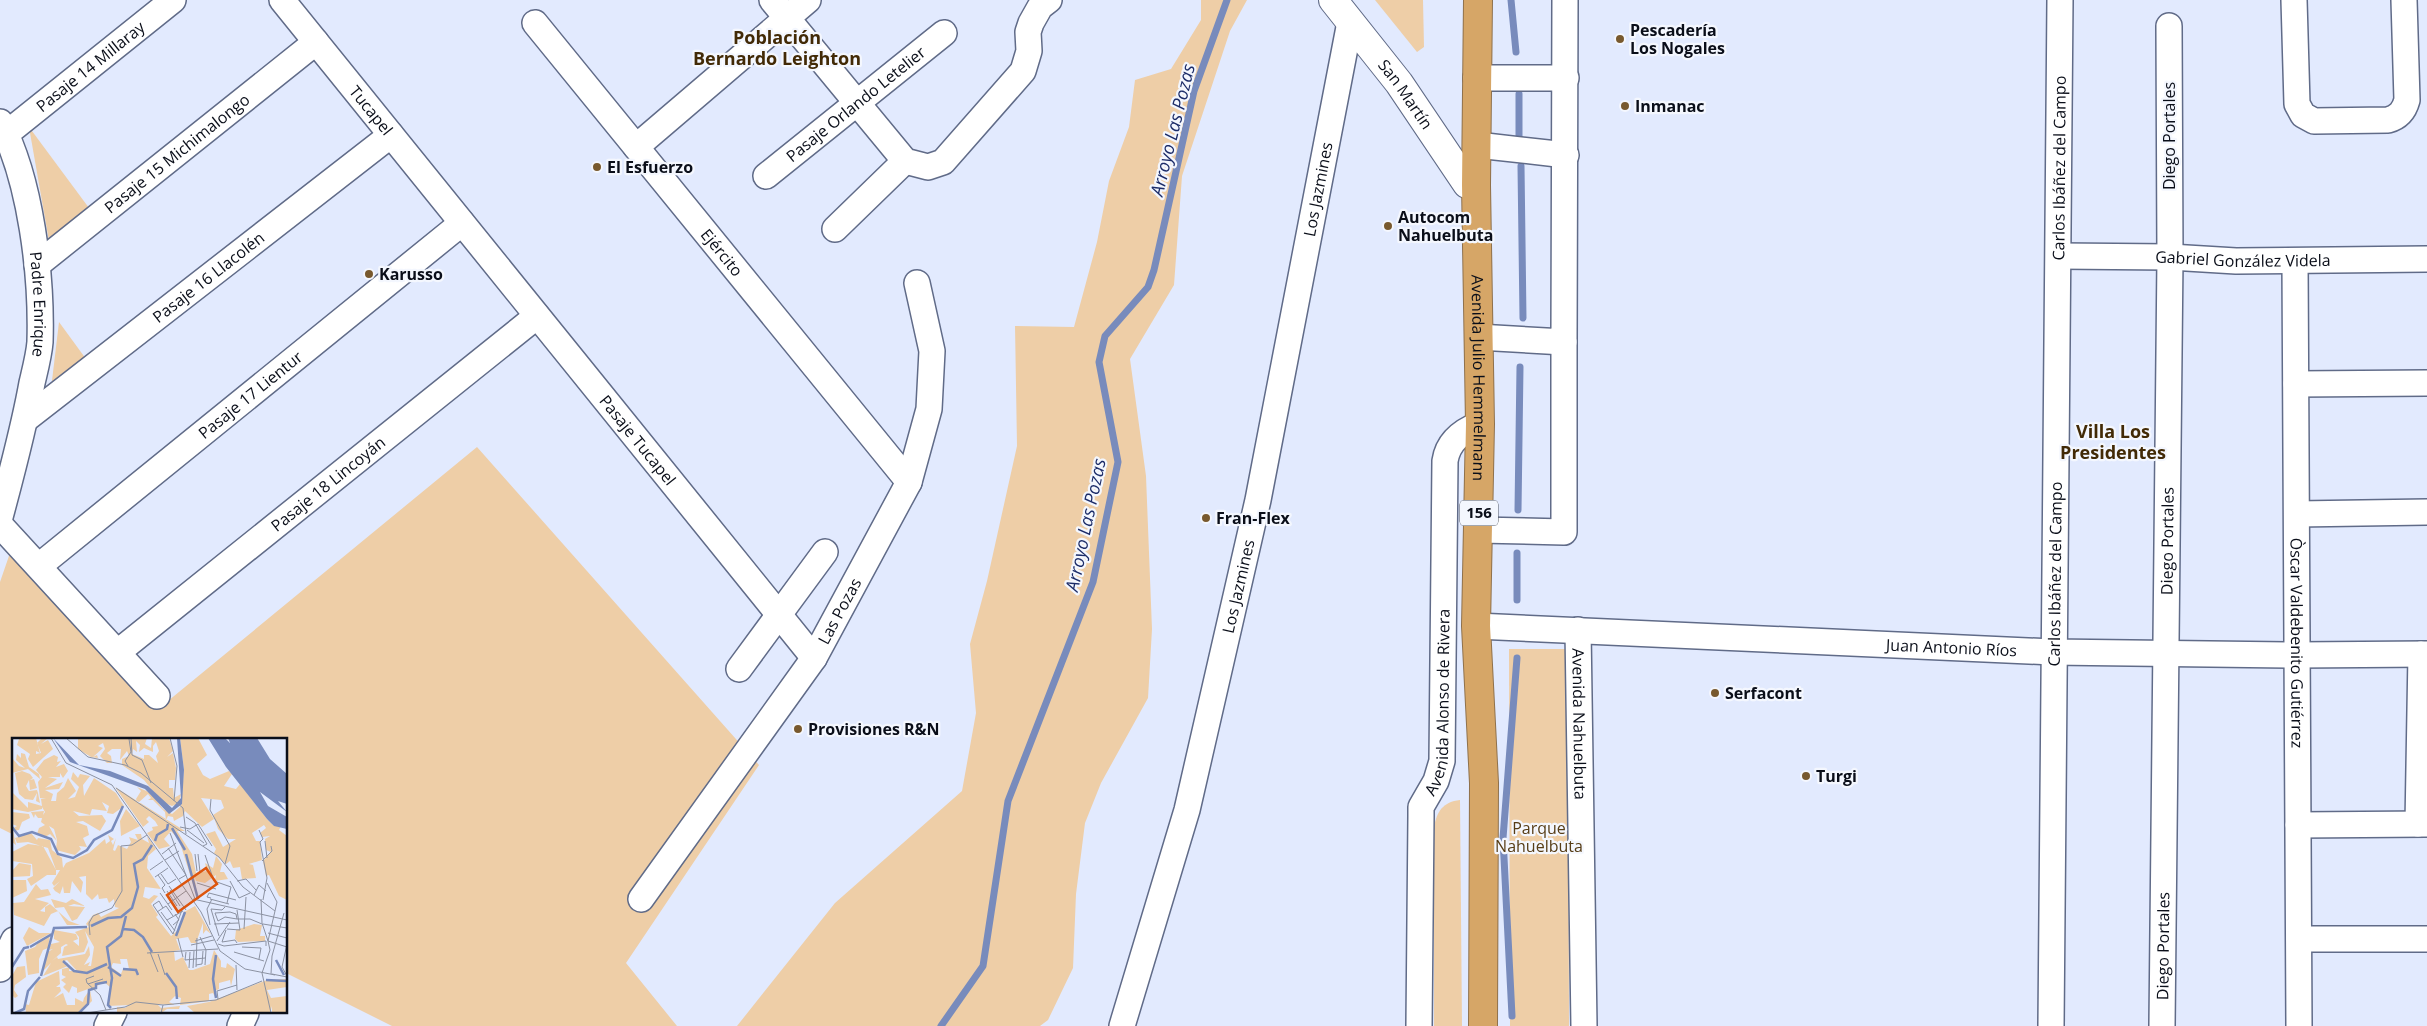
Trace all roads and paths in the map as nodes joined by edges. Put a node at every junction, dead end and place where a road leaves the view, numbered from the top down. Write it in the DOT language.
graph roads {
  1 [pos="173,0"];
  2 [pos="282,0"];
  3 [pos="808,0"];
  4 [pos="1049,0"];
  5 [pos="1333,0"];
  6 [pos="1478,0"];
  7 [pos="1565,0"];
  8 [pos="2060,0"];
  9 [pos="2294,0"];
  10 [pos="2404,0"];
  11 [pos="780,9"];
  12 [pos="1350,22"];
  13 [pos="535,23"];
  14 [pos="2169,26"];
  15 [pos="944,33"];
  16 [pos="316,42"];
  17 [pos="1476,78"];
  18 [pos="1566,78"];
  19 [pos="856,102"];
  20 [pos="3,128"];
  21 [pos="391,135"];
  22 [pos="1477,145"];
  23 [pos="636,147"];
  24 [pos="1566,155"];
  25 [pos="905,162"];
  26 [pos="766,176"];
  27 [pos="1476,185"];
  28 [pos="462,223"];
  29 [pos="835,230"];
  30 [pos="2059,256"];
  31 [pos="2170,257"];
  32 [pos="2427,259"];
  33 [pos="2295,261"];
  34 [pos="37,265"];
  35 [pos="917,283"];
  36 [pos="537,316"];
  37 [pos="1478,338"];
  38 [pos="1564,342"];
  39 [pos="2427,383"];
  40 [pos="2296,384"];
  41 [pos="26,419"];
  42 [pos="1480,424"];
  43 [pos="909,482"];
  44 [pos="2427,512"];
  45 [pos="2297,514"];
  46 [pos="0,517"];
  47 [pos="0,525"];
  48 [pos="1479,530"];
  49 [pos="825,552"];
  50 [pos="39,566"];
  51 [pos="779,614"];
  52 [pos="1476,626"];
  53 [pos="1578,630"];
  54 [pos="118,652"];
  55 [pos="2052,652"];
  56 [pos="2165,654"];
  57 [pos="2424,654"];
  58 [pos="2297,655"];
  59 [pos="814,658"];
  60 [pos="738,669"];
  61 [pos="157,696"];
  62 [pos="2423,824"];
  63 [pos="2298,825"];
  64 [pos="641,900"];
  65 [pos="2299,938"];
  66 [pos="2427,939"];
  67 [pos="12,944"];
  68 [pos="0,969"];
  69 [pos="113,1014"];
  70 [pos="108,1026"];
  71 [pos="1122,1026"];
  72 [pos="1419,1026"];
  73 [pos="1483,1026"];
  74 [pos="1584,1026"];
  75 [pos="2051,1026"];
  76 [pos="2162,1026"];
  77 [pos="2299,1026"];
  1 -- 20 [label="street, Pasaje 14 Millaray"];
  2 -- 16 [label="street, Tucapel"];
  3 -- 11 [label="street"];
  4 -- 25 [label="street"];
  5 -- 12 [label="street, San Martín"];
  6 -- 17 [label="highway, Avenida Julio Hemmelmann / 156"];
  7 -- 18 [label="street"];
  8 -- 30 [label="street, Carlos Ibáñez del Campo"];
  9 -- 10 [label="street"];
  11 -- 19 [label="street"];
  11 -- 23 [label="street"];
  12 -- 27 [label="street, San Martín"];
  12 -- 71 [label="street, Los Jazmines"];
  13 -- 23 [label="street, Ejército"];
  14 -- 31 [label="street, Diego Portales"];
  15 -- 19 [label="street, Pasaje Orlando Letelier"];
  16 -- 21 [label="street, Tucapel"];
  16 -- 34 [label="street, Pasaje 15 Michimalongo"];
  17 -- 18 [label="street"];
  17 -- 22 [label="highway, Avenida Julio Hemmelmann / 156"];
  18 -- 24 [label="street"];
  19 -- 25 [label="street"];
  19 -- 26 [label="street, Pasaje Orlando Letelier"];
  20 -- 34 [label="street, Padre Enrique"];
  21 -- 28 [label="street, Tucapel"];
  21 -- 41 [label="street, Pasaje 16 Llacolén"];
  22 -- 24 [label="street"];
  22 -- 27 [label="highway, Avenida Julio Hemmelmann / 156"];
  23 -- 43 [label="street, Ejército"];
  24 -- 38 [label="street"];
  25 -- 29 [label="street"];
  27 -- 37 [label="highway, Avenida Julio Hemmelmann / 156"];
  28 -- 36 [label="street, Pasaje Tucapel"];
  28 -- 50 [label="street, Pasaje 17 Lientur"];
  30 -- 31 [label="street, Gabriel González Videla"];
  30 -- 55 [label="street, Carlos Ibáñez del Campo"];
  31 -- 33 [label="street, Gabriel González Videla"];
  31 -- 56 [label="street, Diego Portales"];
  32 -- 33 [label="street, Gabriel González Videla"];
  33 -- 40 [label="street, Òscar Valdebenito Gutiérrez"];
  34 -- 41 [label="street, Padre Enrique"];
  35 -- 43 [label="street, Las Pozas"];
  36 -- 51 [label="street, Pasaje Tucapel"];
  36 -- 54 [label="street, Pasaje 18 Lincoyán"];
  37 -- 38 [label="street"];
  37 -- 42 [label="highway, Avenida Julio Hemmelmann / 156"];
  38 -- 48 [label="street"];
  39 -- 40 [label="street"];
  40 -- 45 [label="street, Òscar Valdebenito Gutiérrez"];
  41 -- 46 [label="street, Padre Enrique"];
  42 -- 48 [label="highway, Avenida Julio Hemmelmann / 156"];
  42 -- 72 [label="street, Avenida Alonso de Rivera"];
  43 -- 59 [label="street, Las Pozas"];
  44 -- 45 [label="street"];
  45 -- 58 [label="street, Òscar Valdebenito Gutiérrez"];
  47 -- 50 [label="street"];
  48 -- 52 [label="highway, Avenida Julio Hemmelmann / 156"];
  49 -- 51 [label="street"];
  50 -- 54 [label="street"];
  51 -- 59 [label="street, Pasaje Tucapel"];
  51 -- 60 [label="street"];
  52 -- 53 [label="street, Juan Antonio Ríos"];
  52 -- 73 [label="highway, Avenida Julio Hemmelmann / 156"];
  53 -- 55 [label="street, Juan Antonio Ríos"];
  53 -- 74 [label="street, Avenida Nahuelbuta"];
  54 -- 61 [label="street"];
  55 -- 56 [label="street, Juan Antonio Ríos"];
  55 -- 75 [label="street, Carlos Ibáñez del Campo"];
  56 -- 58 [label="street, Juan Antonio Ríos"];
  56 -- 76 [label="street, Diego Portales"];
  57 -- 58 [label="street, Juan Antonio Ríos"];
  57 -- 62 [label="street"];
  58 -- 63 [label="street, Òscar Valdebenito Gutiérrez"];
  59 -- 64 [label="street, Las Pozas"];
  62 -- 63 [label="street"];
  63 -- 65 [label="street, Òscar Valdebenito Gutiérrez"];
  65 -- 66 [label="street"];
  65 -- 77 [label="street, Òscar Valdebenito Gutiérrez"];
  67 -- 68 [label="street"];
  69 -- 70 [label="street"];
}
